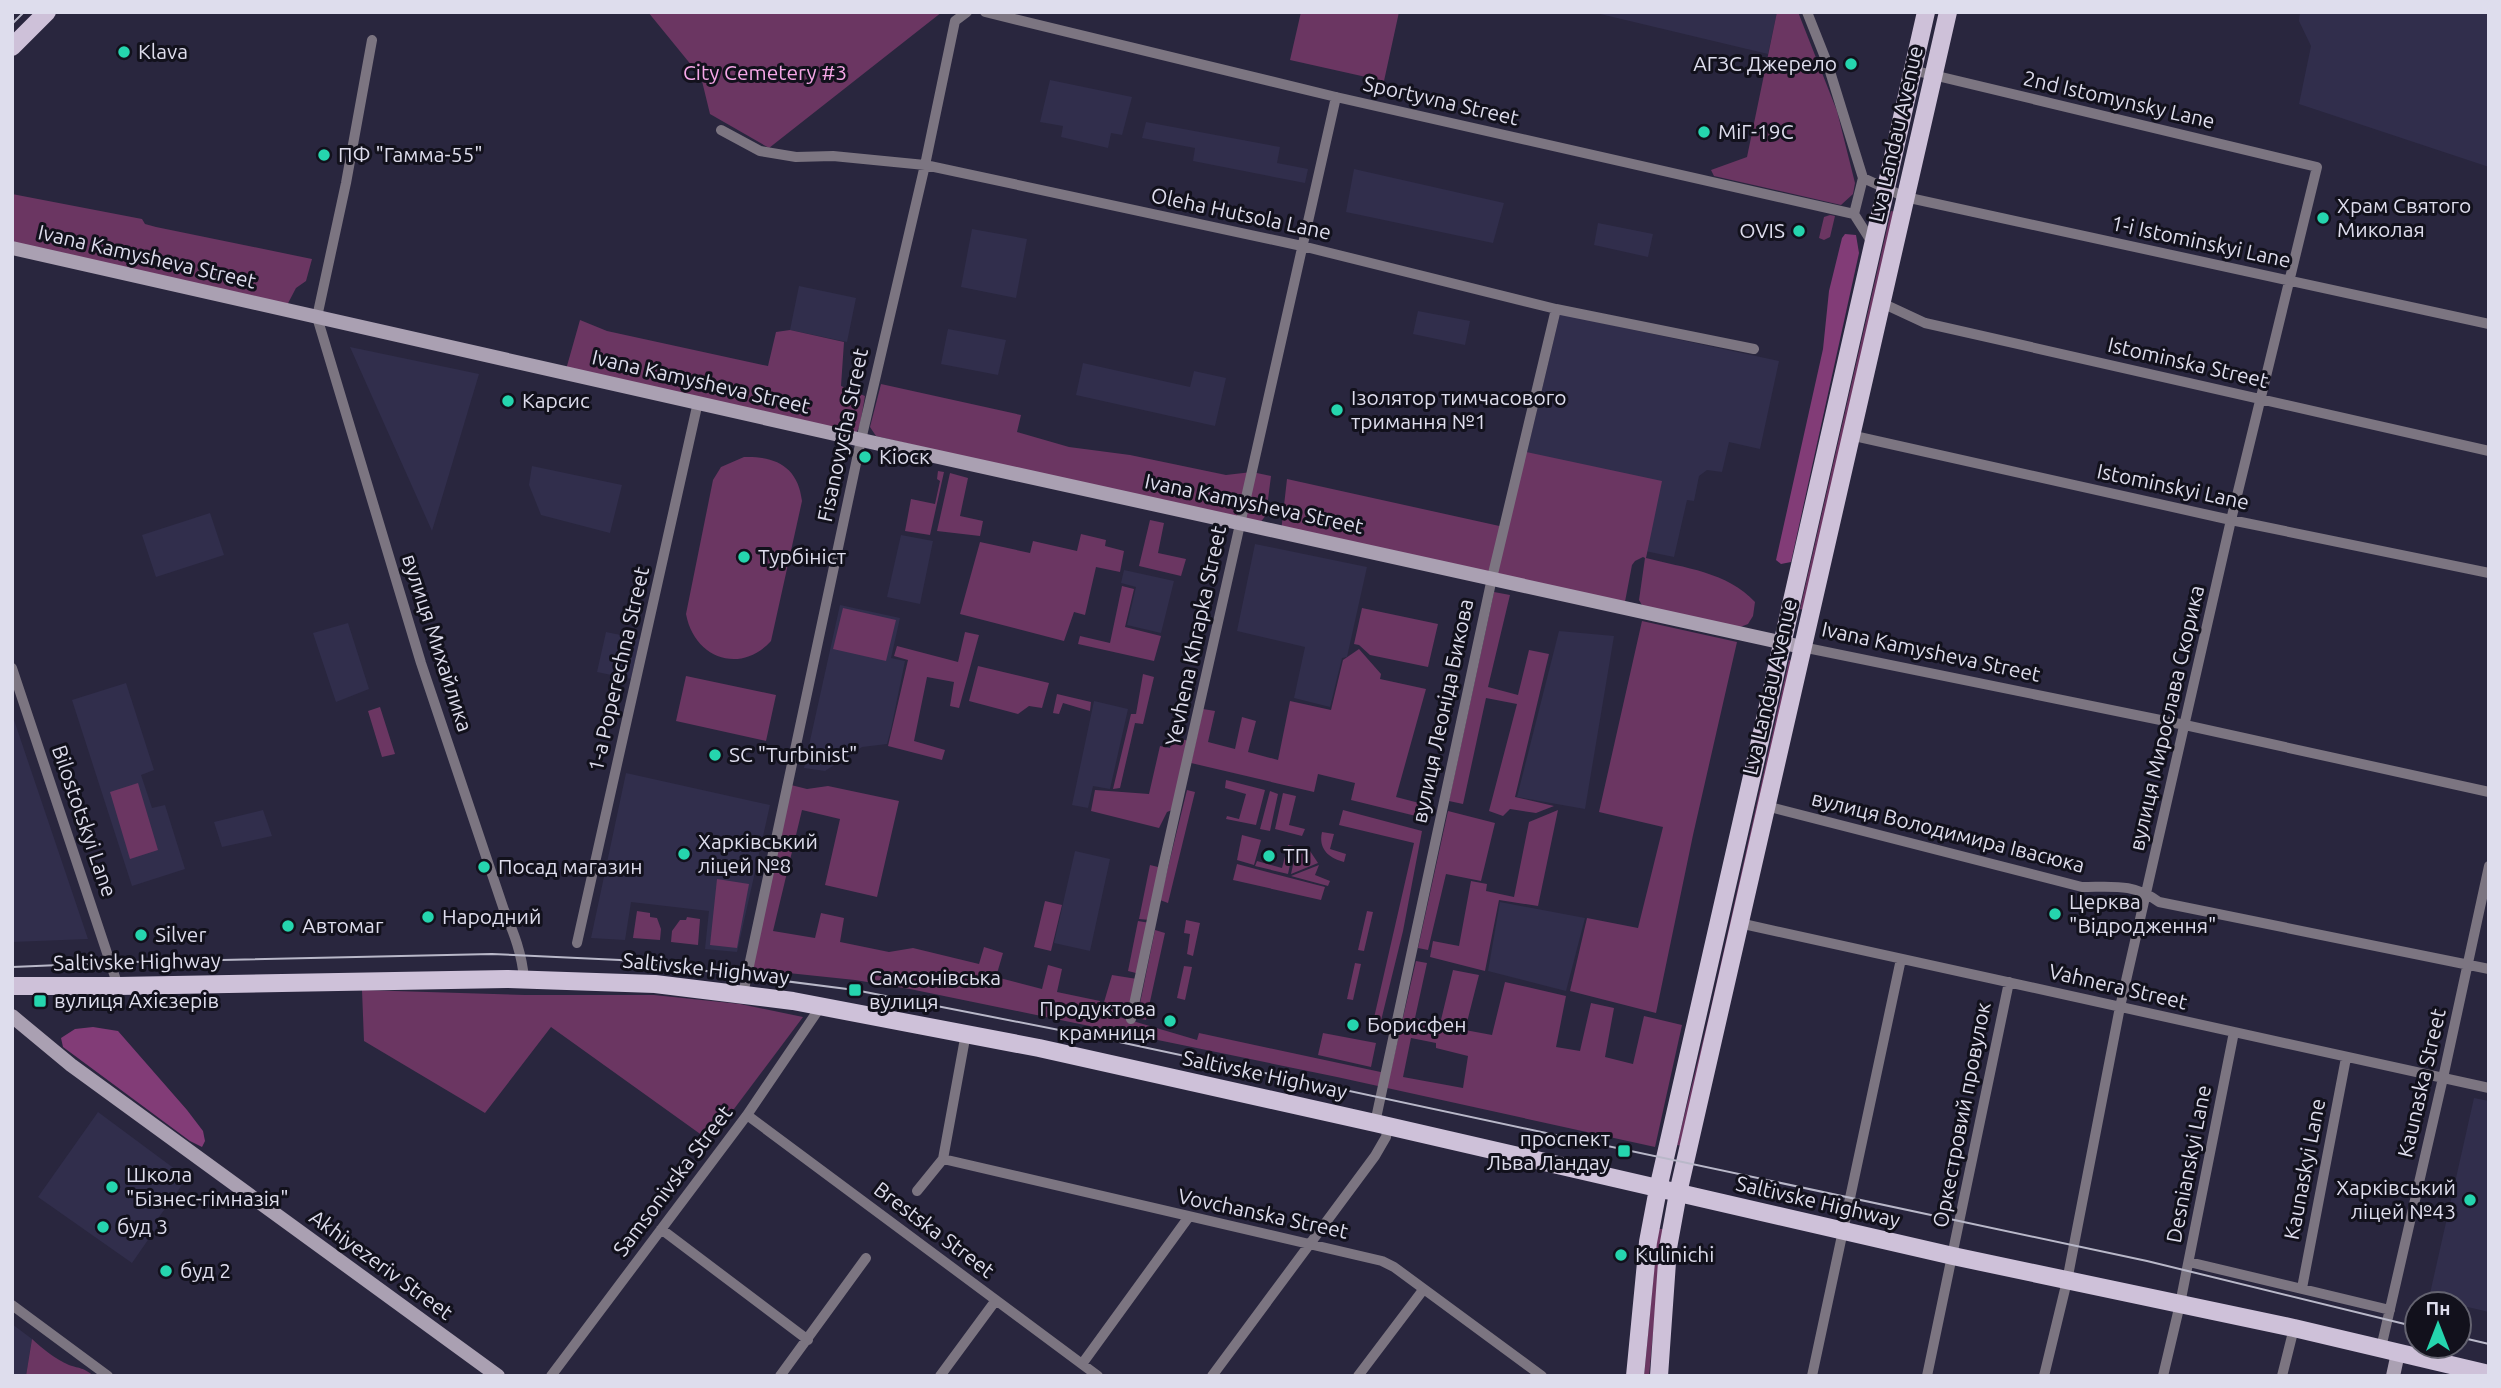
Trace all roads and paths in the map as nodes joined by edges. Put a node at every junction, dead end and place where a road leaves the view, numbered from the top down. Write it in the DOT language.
graph roads {
  1 [pos="47,12"];
  2 [pos="966,12"];
  3 [pos="985,12"];
  4 [pos="1807,12"];
  5 [pos="1926,12"];
  6 [pos="1948,12"];
  7 [pos="372,40"];
  8 [pos="12,47"];
  9 [pos="1912,70"];
  10 [pos="1933,75"];
  11 [pos="1336,97"];
  12 [pos="721,130"];
  13 [pos="925,165"];
  14 [pos="2317,167"];
  15 [pos="1863,178"];
  16 [pos="1884,188"];
  17 [pos="1905,197"];
  18 [pos="1854,214"];
  19 [pos="1873,244"];
  20 [pos="1302,246"];
  21 [pos="12,248"];
  22 [pos="2288,281"];
  23 [pos="1882,303"];
  24 [pos="1556,309"];
  25 [pos="317,317"];
  26 [pos="2489,324"];
  27 [pos="1754,348"];
  28 [pos="2260,399"];
  29 [pos="698,402"];
  30 [pos="1850,435"];
  31 [pos="861,440"];
  32 [pos="2489,451"];
  33 [pos="2231,520"];
  34 [pos="1240,523"];
  35 [pos="2489,573"];
  36 [pos="1492,578"];
  37 [pos="1782,643"];
  38 [pos="1802,647"];
  39 [pos="12,668"];
  40 [pos="2185,725"];
  41 [pos="2489,792"];
  42 [pos="1766,806"];
  43 [pos="2489,866"];
  44 [pos="2147,893"];
  45 [pos="1740,923"];
  46 [pos="577,943"];
  47 [pos="1901,959"];
  48 [pos="2468,964"];
  49 [pos="2489,969"];
  50 [pos="524,979"];
  51 [pos="2009,982"];
  52 [pos="12,986"];
  53 [pos="118,986"];
  54 [pos="743,994"];
  55 [pos="821,1006"];
  56 [pos="2120,1007"];
  57 [pos="12,1016"];
  58 [pos="1131,1020"];
  59 [pos="2234,1032"];
  60 [pos="966,1033"];
  61 [pos="2346,1058"];
  62 [pos="2443,1078"];
  63 [pos="2489,1088"];
  64 [pos="747,1115"];
  65 [pos="1382,1124"];
  66 [pos="943,1159"];
  67 [pos="1658,1189"];
  68 [pos="917,1191"];
  69 [pos="1678,1193"];
  70 [pos="1188,1218"];
  71 [pos="661,1229"];
  72 [pos="1844,1231"];
  73 [pos="1310,1243"];
  74 [pos="1954,1256"];
  75 [pos="866,1258"];
  76 [pos="2189,1262"];
  77 [pos="2067,1281"];
  78 [pos="2302,1288"];
  79 [pos="1423,1290"];
  80 [pos="996,1300"];
  81 [pos="2180,1304"];
  82 [pos="12,1305"];
  83 [pos="2390,1310"];
  84 [pos="2294,1328"];
  85 [pos="808,1340"];
  86 [pos="2390,1351"];
  87 [pos="1082,1364"];
  88 [pos="2489,1374"];
  89 [pos="108,1376"];
  90 [pos="498,1376"];
  91 [pos="551,1376"];
  92 [pos="780,1376"];
  93 [pos="940,1376"];
  94 [pos="1098,1376"];
  95 [pos="1212,1376"];
  96 [pos="1358,1376"];
  97 [pos="1542,1376"];
  98 [pos="1635,1376"];
  99 [pos="1658,1376"];
  100 [pos="1812,1376"];
  101 [pos="1927,1376"];
  102 [pos="2044,1376"];
  103 [pos="2163,1376"];
  104 [pos="2282,1376"];
  105 [pos="2393,1376"];
  1 -- 8 [label="main road"];
  2 -- 13 [label="street, Fisanovycha Street"];
  3 -- 11 [label="street, Sportyvna Street"];
  4 -- 15 [label="street"];
  5 -- 9 [label="main road, Lva Landau Avenue"];
  6 -- 10 [label="main road, Lva Landau Avenue"];
  7 -- 25 [label="street"];
  9 -- 10 [label="street, 2nd Istomynsky Lane"];
  9 -- 16 [label="main road, Lva Landau Avenue"];
  10 -- 14 [label="street, 2nd Istomynsky Lane"];
  10 -- 17 [label="main road, Lva Landau Avenue"];
  11 -- 18 [label="street, Sportyvna Street"];
  11 -- 20 [label="street, Yevhena Khrapka Street"];
  12 -- 13 [label="street, Oleha Hutsola Lane"];
  13 -- 20 [label="street, Oleha Hutsola Lane"];
  13 -- 31 [label="street, Fisanovycha Street"];
  14 -- 22 [label="street, вулиця Мирослава Скорика"];
  15 -- 16 [label="street, 1-i Istominskyi Lane"];
  15 -- 18 [label="street"];
  16 -- 17 [label="street, 1-i Istominskyi Lane"];
  16 -- 19 [label="main road, Lva Landau Avenue"];
  17 -- 22 [label="street, 1-i Istominskyi Lane"];
  17 -- 23 [label="main road, Lva Landau Avenue"];
  18 -- 19 [label="street"];
  19 -- 37 [label="main road, Lva Landau Avenue"];
  20 -- 24 [label="street, Oleha Hutsola Lane"];
  20 -- 34 [label="street, Yevhena Khrapka Street"];
  21 -- 25 [label="street, Ivana Kamysheva Street"];
  22 -- 26 [label="street, 1-i Istominskyi Lane"];
  22 -- 28 [label="street, вулиця Мирослава Скорика"];
  23 -- 28 [label="street, Istominska Street"];
  23 -- 30 [label="main road, Lva Landau Avenue"];
  24 -- 27 [label="street, Oleha Hutsola Lane"];
  24 -- 36 [label="street, вулиця Леоніда Бикова"];
  25 -- 29 [label="street, Ivana Kamysheva Street"];
  25 -- 50 [label="street, вулиця Михайлика"];
  28 -- 32 [label="street, Istominska Street"];
  28 -- 33 [label="street, вулиця Мирослава Скорика"];
  29 -- 31 [label="street, Ivana Kamysheva Street"];
  29 -- 46 [label="street, 1-a Poperechna Street"];
  30 -- 33 [label="street, Istominskyi Lane"];
  30 -- 38 [label="main road, Lva Landau Avenue"];
  31 -- 34 [label="street, Ivana Kamysheva Street"];
  31 -- 54 [label="street, Fisanovycha Street"];
  33 -- 35 [label="street, Istominskyi Lane"];
  33 -- 40 [label="street, вулиця Мирослава Скорика"];
  34 -- 36 [label="street, Ivana Kamysheva Street"];
  34 -- 58 [label="street, Yevhena Khrapka Street"];
  36 -- 37 [label="street, Ivana Kamysheva Street"];
  36 -- 65 [label="street, вулиця Леоніда Бикова"];
  37 -- 38 [label="street, Ivana Kamysheva Street"];
  37 -- 67 [label="main road, Lva Landau Avenue"];
  38 -- 40 [label="street, Ivana Kamysheva Street"];
  38 -- 42 [label="main road, Lva Landau Avenue"];
  39 -- 53 [label="street, Bilostotskyi Lane"];
  40 -- 41 [label="street, Ivana Kamysheva Street"];
  40 -- 44 [label="street, вулиця Мирослава Скорика"];
  42 -- 44 [label="street, вулиця Володимира Івасюка"];
  42 -- 45 [label="main road, Lva Landau Avenue"];
  43 -- 48 [label="street, Kaunaska Street"];
  44 -- 48 [label="street, вулиця Володимира Івасюка"];
  44 -- 56 [label="street, вулиця Мирослава Скорика"];
  45 -- 47 [label="street, Vahnera Street"];
  45 -- 69 [label="main road, Lva Landau Avenue"];
  47 -- 51 [label="street, Vahnera Street"];
  47 -- 72 [label="street"];
  48 -- 49 [label="street, вулиця Володимира Івасюка"];
  48 -- 62 [label="street, Kaunaska Street"];
  50 -- 53 [label="main road, Saltivske Highway"];
  50 -- 54 [label="main road, Saltivske Highway"];
  51 -- 56 [label="street, Vahnera Street"];
  51 -- 74 [label="street, Оркестровий провулок"];
  52 -- 53 [label="main road, Saltivske Highway"];
  54 -- 55 [label="main road, Saltivske Highway"];
  55 -- 60 [label="main road, Saltivske Highway"];
  55 -- 64 [label="street, Samsonivska Street"];
  56 -- 59 [label="street, Vahnera Street"];
  56 -- 77 [label="street, вулиця Мирослава Скорика"];
  57 -- 90 [label="street"];
  59 -- 61 [label="street, Vahnera Street"];
  59 -- 76 [label="street, Desnianskyi Lane"];
  60 -- 65 [label="main road, Saltivske Highway"];
  60 -- 66 [label="street"];
  61 -- 62 [label="street, Vahnera Street"];
  61 -- 78 [label="street, Kaunaskyi Lane"];
  62 -- 63 [label="street, Vahnera Street"];
  62 -- 83 [label="street, Kaunaska Street"];
  64 -- 71 [label="street, Samsonivska Street"];
  64 -- 80 [label="street, Brestska Street"];
  65 -- 67 [label="main road, Saltivske Highway"];
  65 -- 73 [label="street, вулиця Леоніда Бикова"];
  66 -- 68 [label="street"];
  66 -- 70 [label="street, Vovchanska Street"];
  67 -- 69 [label="main road, Saltivske Highway"];
  67 -- 98 [label="main road, Lva Landau Avenue"];
  69 -- 72 [label="main road, Saltivske Highway"];
  69 -- 99 [label="main road, Lva Landau Avenue"];
  70 -- 73 [label="street, Vovchanska Street"];
  70 -- 87 [label="street"];
  71 -- 85 [label="street"];
  71 -- 91 [label="street, Samsonivska Street"];
  72 -- 74 [label="main road, Saltivske Highway"];
  72 -- 100 [label="street"];
  73 -- 79 [label="street, Vovchanska Street"];
  73 -- 95 [label="street, вулиця Леоніда Бикова"];
  74 -- 77 [label="main road, Saltivske Highway"];
  74 -- 101 [label="street, Оркестровий провулок"];
  75 -- 85 [label="street"];
  76 -- 78 [label="street"];
  76 -- 81 [label="street, Desnianskyi Lane"];
  77 -- 81 [label="main road, Saltivske Highway"];
  77 -- 102 [label="street, вулиця Мирослава Скорика"];
  78 -- 83 [label="street"];
  79 -- 96 [label="street"];
  79 -- 97 [label="street, Vovchanska Street"];
  80 -- 87 [label="street, Brestska Street"];
  80 -- 93 [label="street"];
  81 -- 84 [label="main road, Saltivske Highway"];
  81 -- 103 [label="street, Desnianskyi Lane"];
  82 -- 89 [label="street"];
  83 -- 86 [label="street, Kaunaska Street"];
  84 -- 86 [label="main road, Saltivske Highway"];
  84 -- 104 [label="street"];
  85 -- 92 [label="street"];
  86 -- 88 [label="main road, Saltivske Highway"];
  86 -- 105 [label="street"];
  87 -- 94 [label="street, Brestska Street"];
}
